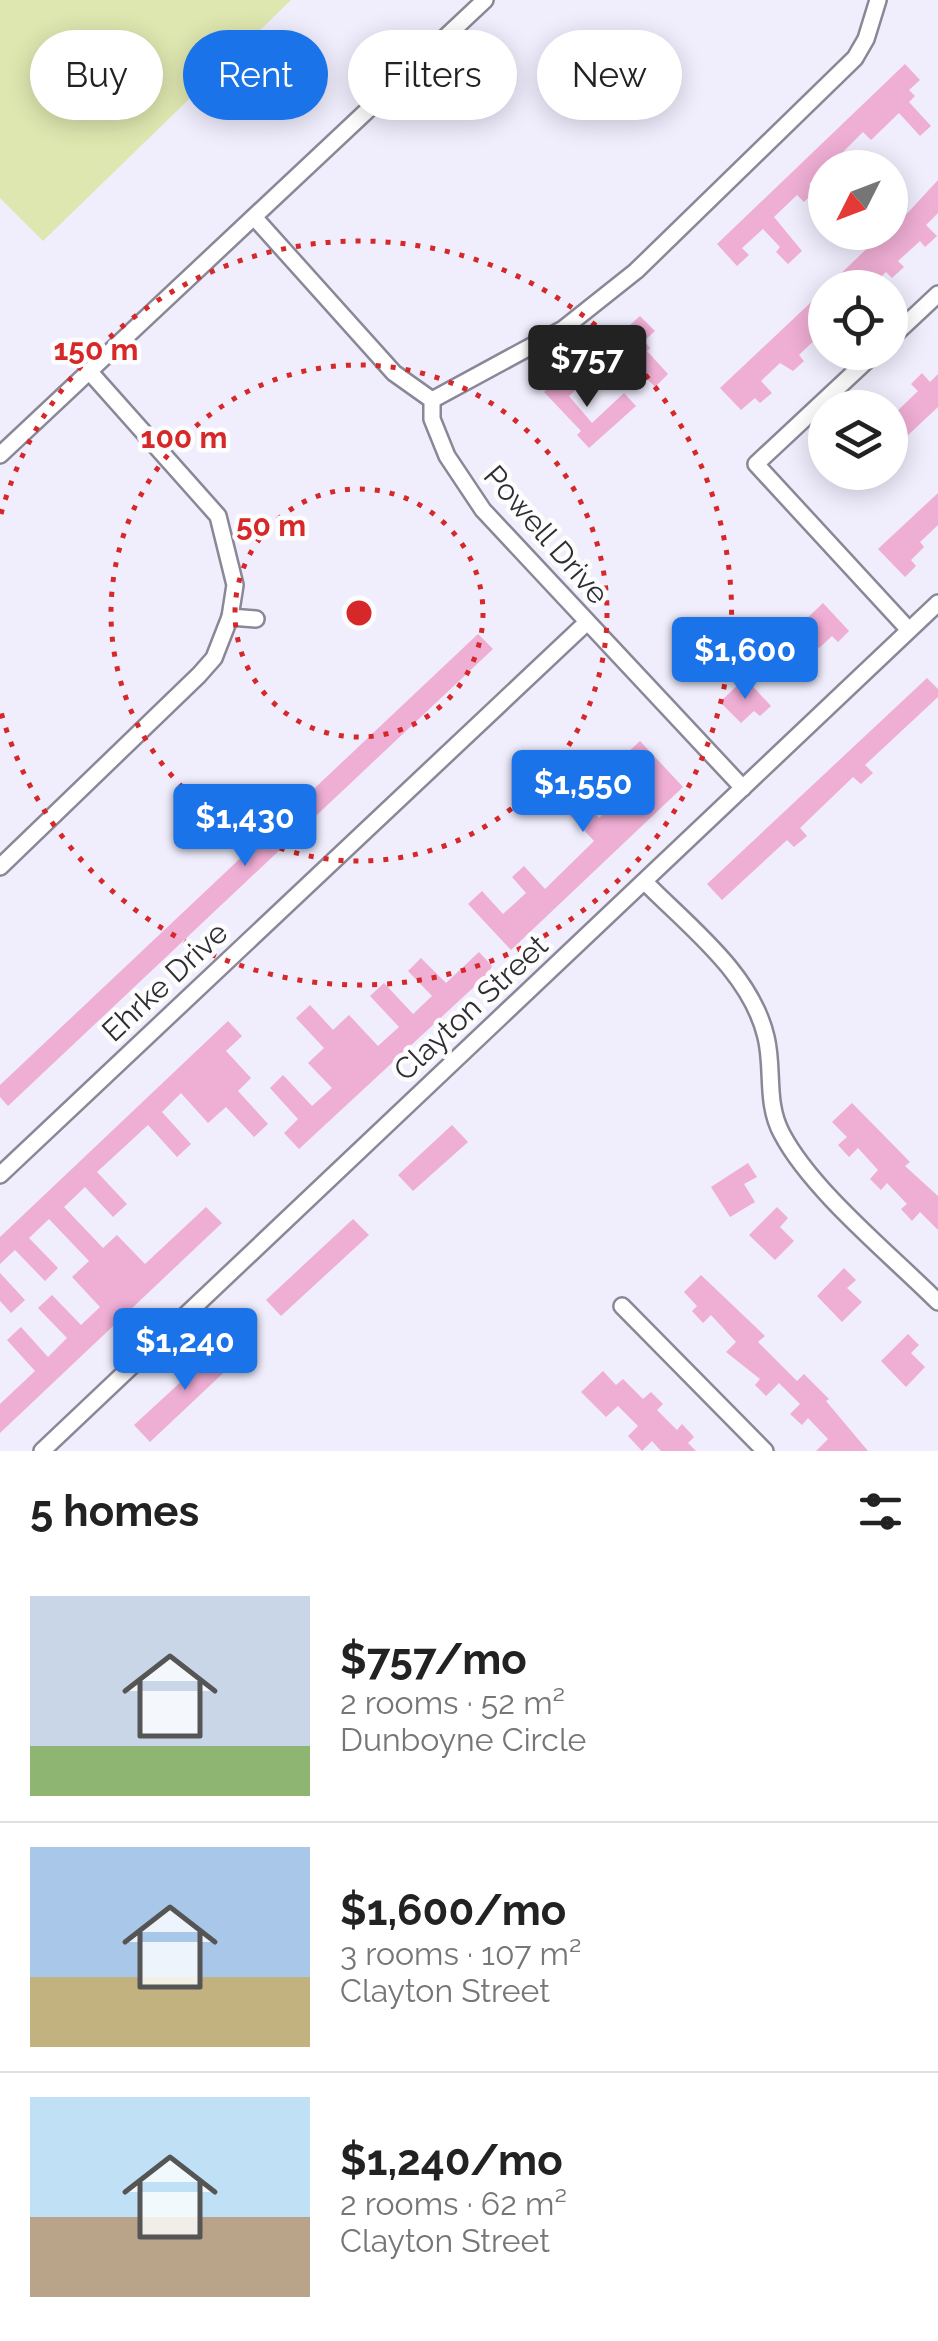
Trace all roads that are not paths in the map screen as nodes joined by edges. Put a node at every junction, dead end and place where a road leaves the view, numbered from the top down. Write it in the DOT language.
graph roads {
  1 [pos="486,0"];
  2 [pos="878,0"];
  3 [pos="254,217"];
  4 [pos="938,294"];
  5 [pos="908,322"];
  6 [pos="857,370"];
  7 [pos="89,371"];
  8 [pos="432,400"];
  9 [pos="2,449"];
  10 [pos="938,603"];
  11 [pos="230,616"];
  12 [pos="256,619"];
  13 [pos="585,624"];
  14 [pos="909,630"];
  15 [pos="743,788"];
  16 [pos="0,866"];
  17 [pos="645,882"];
  18 [pos="0,1175"];
  19 [pos="938,1302"];
  20 [pos="622,1306"];
  21 [pos="42,1451"];
  22 [pos="764,1451"];
  1 -- 3 [label="street"];
  2 -- 8 [label="street"];
  3 -- 7 [label="street"];
  3 -- 8 [label="street"];
  4 -- 5 [label="street"];
  6 -- 14 [label="street"];
  7 -- 9 [label="street"];
  7 -- 11 [label="street"];
  8 -- 13 [label="street, Powell Drive"];
  10 -- 14 [label="street, Clayton Street"];
  11 -- 12 [label="street"];
  11 -- 16 [label="street"];
  13 -- 15 [label="street, Powell Drive"];
  13 -- 18 [label="street, Ehrke Drive"];
  14 -- 15 [label="street, Clayton Street"];
  15 -- 17 [label="street, Clayton Street"];
  17 -- 19 [label="street"];
  17 -- 21 [label="street, Clayton Street"];
  20 -- 22 [label="street"];
}
